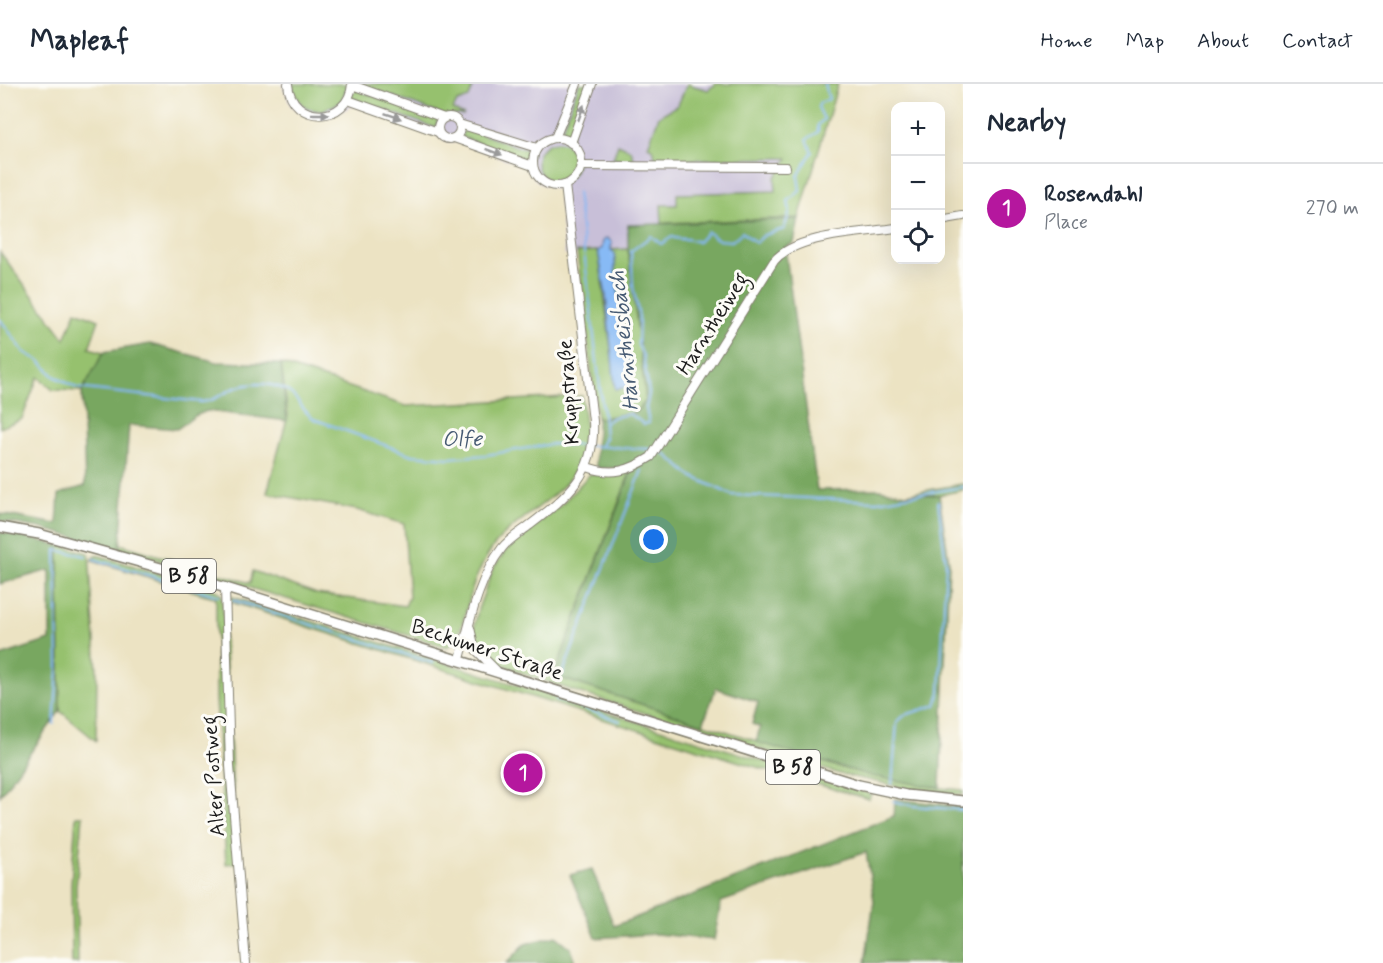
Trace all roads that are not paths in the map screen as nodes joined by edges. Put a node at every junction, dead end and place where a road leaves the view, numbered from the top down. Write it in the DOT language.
graph roads {
  1 [pos="288,84"];
  2 [pos="352,84"];
  3 [pos="577,84"];
  4 [pos="592,84"];
  5 [pos="348,100"];
  6 [pos="444,118"];
  7 [pos="459,124"];
  8 [pos="438,132"];
  9 [pos="454,138"];
  10 [pos="555,138"];
  11 [pos="571,143"];
  12 [pos="537,148"];
  13 [pos="533,166"];
  14 [pos="581,166"];
  15 [pos="786,167"];
  16 [pos="562,185"];
  17 [pos="963,216"];
  18 [pos="945,219"];
  19 [pos="891,229"];
  20 [pos="587,467"];
  21 [pos="0,527"];
  22 [pos="225,587"];
  23 [pos="470,624"];
  24 [pos="460,659"];
  25 [pos="499,673"];
  26 [pos="963,801"];
  27 [pos="246,963"];
  1 -- 5 [label="street, one-way"];
  2 -- 5 [label="street"];
  2 -- 6 [label="street"];
  3 -- 10 [label="street"];
  11 -- 4 [label="street, one-way"];
  5 -- 8 [label="street, one-way"];
  6 -- 7 [label="street"];
  6 -- 8 [label="street"];
  7 -- 9 [label="street"];
  7 -- 12 [label="street"];
  8 -- 9 [label="street"];
  9 -- 13 [label="street, one-way"];
  10 -- 11 [label="street"];
  10 -- 12 [label="street"];
  11 -- 14 [label="street"];
  12 -- 13 [label="street"];
  13 -- 16 [label="street"];
  14 -- 15 [label="street"];
  14 -- 16 [label="street"];
  16 -- 20 [label="street, Kruppstraße"];
  17 -- 18 [label="street"];
  19 -- 20 [label="street, Harntheiweg"];
  20 -- 23 [label="street, Kruppstraße"];
  21 -- 22 [label="main road, Beckumer Straße / B 58"];
  22 -- 24 [label="main road, Beckumer Straße / B 58"];
  22 -- 27 [label="street, Alter Postweg"];
  23 -- 24 [label="street, Kruppstraße"];
  23 -- 25 [label="street"];
  24 -- 25 [label="main road, Beckumer Straße / B 58"];
  25 -- 26 [label="main road, Beckumer Straße / B 58"];
}
